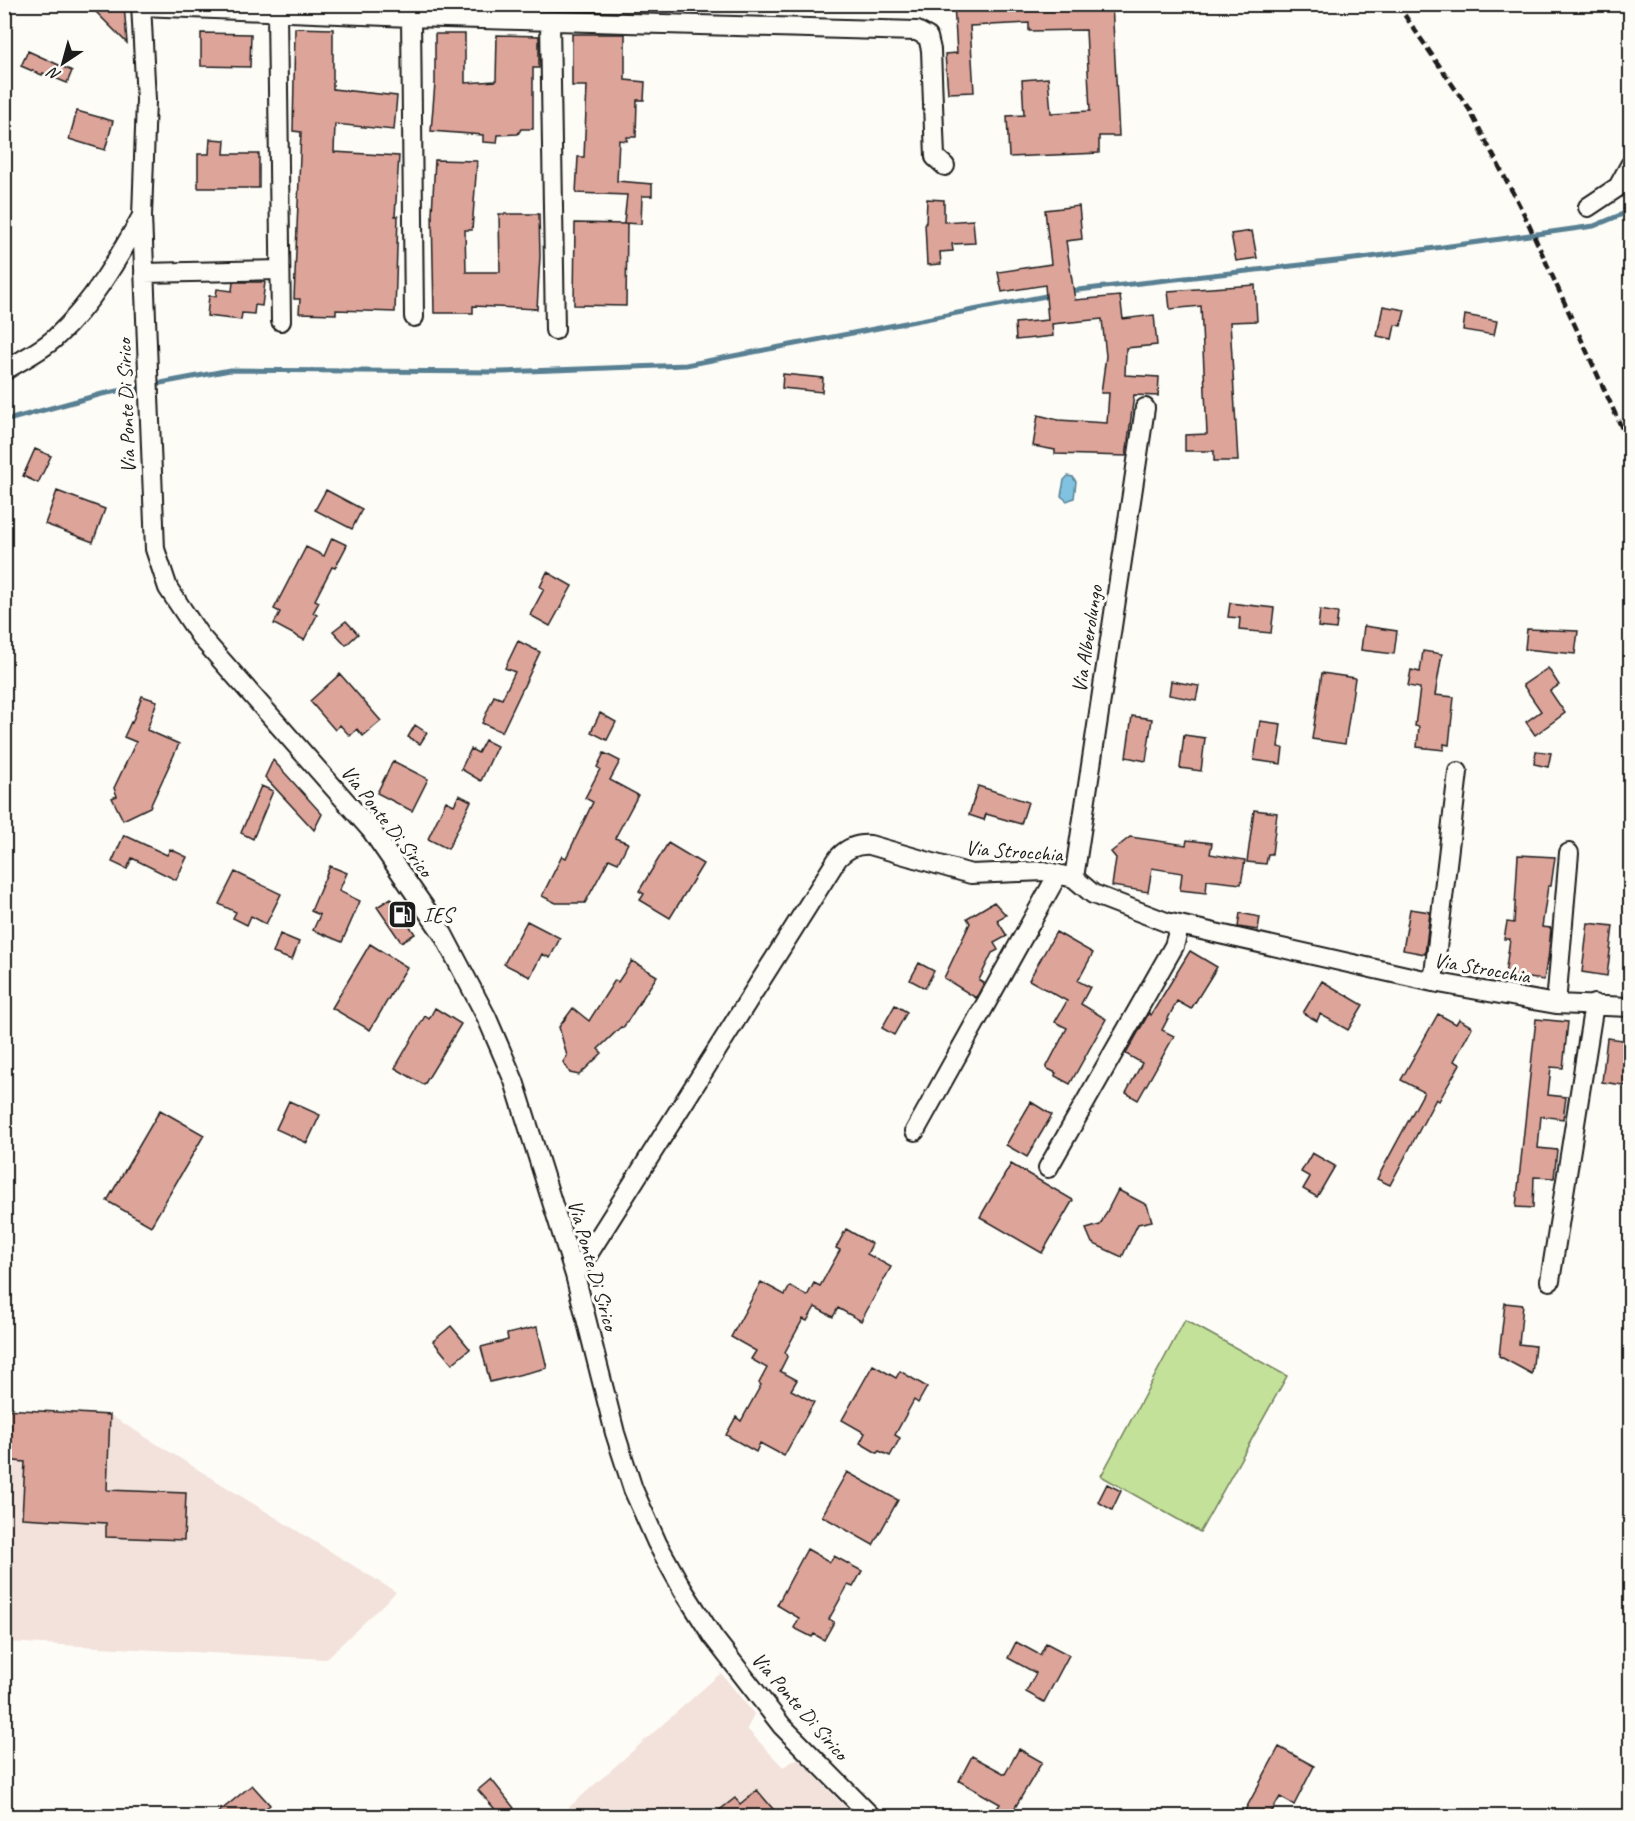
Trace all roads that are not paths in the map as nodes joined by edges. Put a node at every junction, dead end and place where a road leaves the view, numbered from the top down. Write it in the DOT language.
graph roads {
  1 [pos="141,5"];
  2 [pos="277,12"];
  3 [pos="411,17"];
  4 [pos="550,21"];
  5 [pos="1630,165"];
  6 [pos="945,166"];
  7 [pos="1588,207"];
  8 [pos="141,216"];
  9 [pos="280,270"];
  10 [pos="144,273"];
  11 [pos="414,316"];
  12 [pos="281,321"];
  13 [pos="555,330"];
  14 [pos="4,371"];
  15 [pos="1145,408"];
  16 [pos="1458,772"];
  17 [pos="1569,853"];
  18 [pos="1066,876"];
  19 [pos="1180,925"];
  20 [pos="1433,982"];
  21 [pos="1556,1004"];
  22 [pos="1594,1004"];
  23 [pos="1630,1007"];
  24 [pos="915,1131"];
  25 [pos="1048,1168"];
  26 [pos="575,1275"];
  27 [pos="1550,1281"];
  28 [pos="872,1816"];
  1 -- 2 [label="street"];
  1 -- 8 [label="street, Via Ponte Di Sirico"];
  2 -- 3 [label="street"];
  2 -- 9 [label="street"];
  3 -- 4 [label="street"];
  3 -- 11 [label="street"];
  4 -- 6 [label="street"];
  4 -- 13 [label="street"];
  5 -- 7 [label="street"];
  8 -- 10 [label="street, Via Ponte Di Sirico"];
  8 -- 14 [label="street"];
  9 -- 10 [label="street"];
  9 -- 12 [label="street"];
  10 -- 26 [label="street, Via Ponte Di Sirico"];
  15 -- 18 [label="street, Via Alberolungo"];
  16 -- 20 [label="street"];
  17 -- 21 [label="street"];
  18 -- 19 [label="street, Via Strocchia"];
  18 -- 24 [label="street"];
  18 -- 26 [label="street, Via Strocchia"];
  19 -- 20 [label="street, Via Strocchia"];
  19 -- 25 [label="street"];
  20 -- 21 [label="street, Via Strocchia"];
  21 -- 22 [label="street, Via Strocchia"];
  22 -- 23 [label="street, Via Strocchia"];
  22 -- 27 [label="street"];
  26 -- 28 [label="street, Via Ponte Di Sirico"];
}
